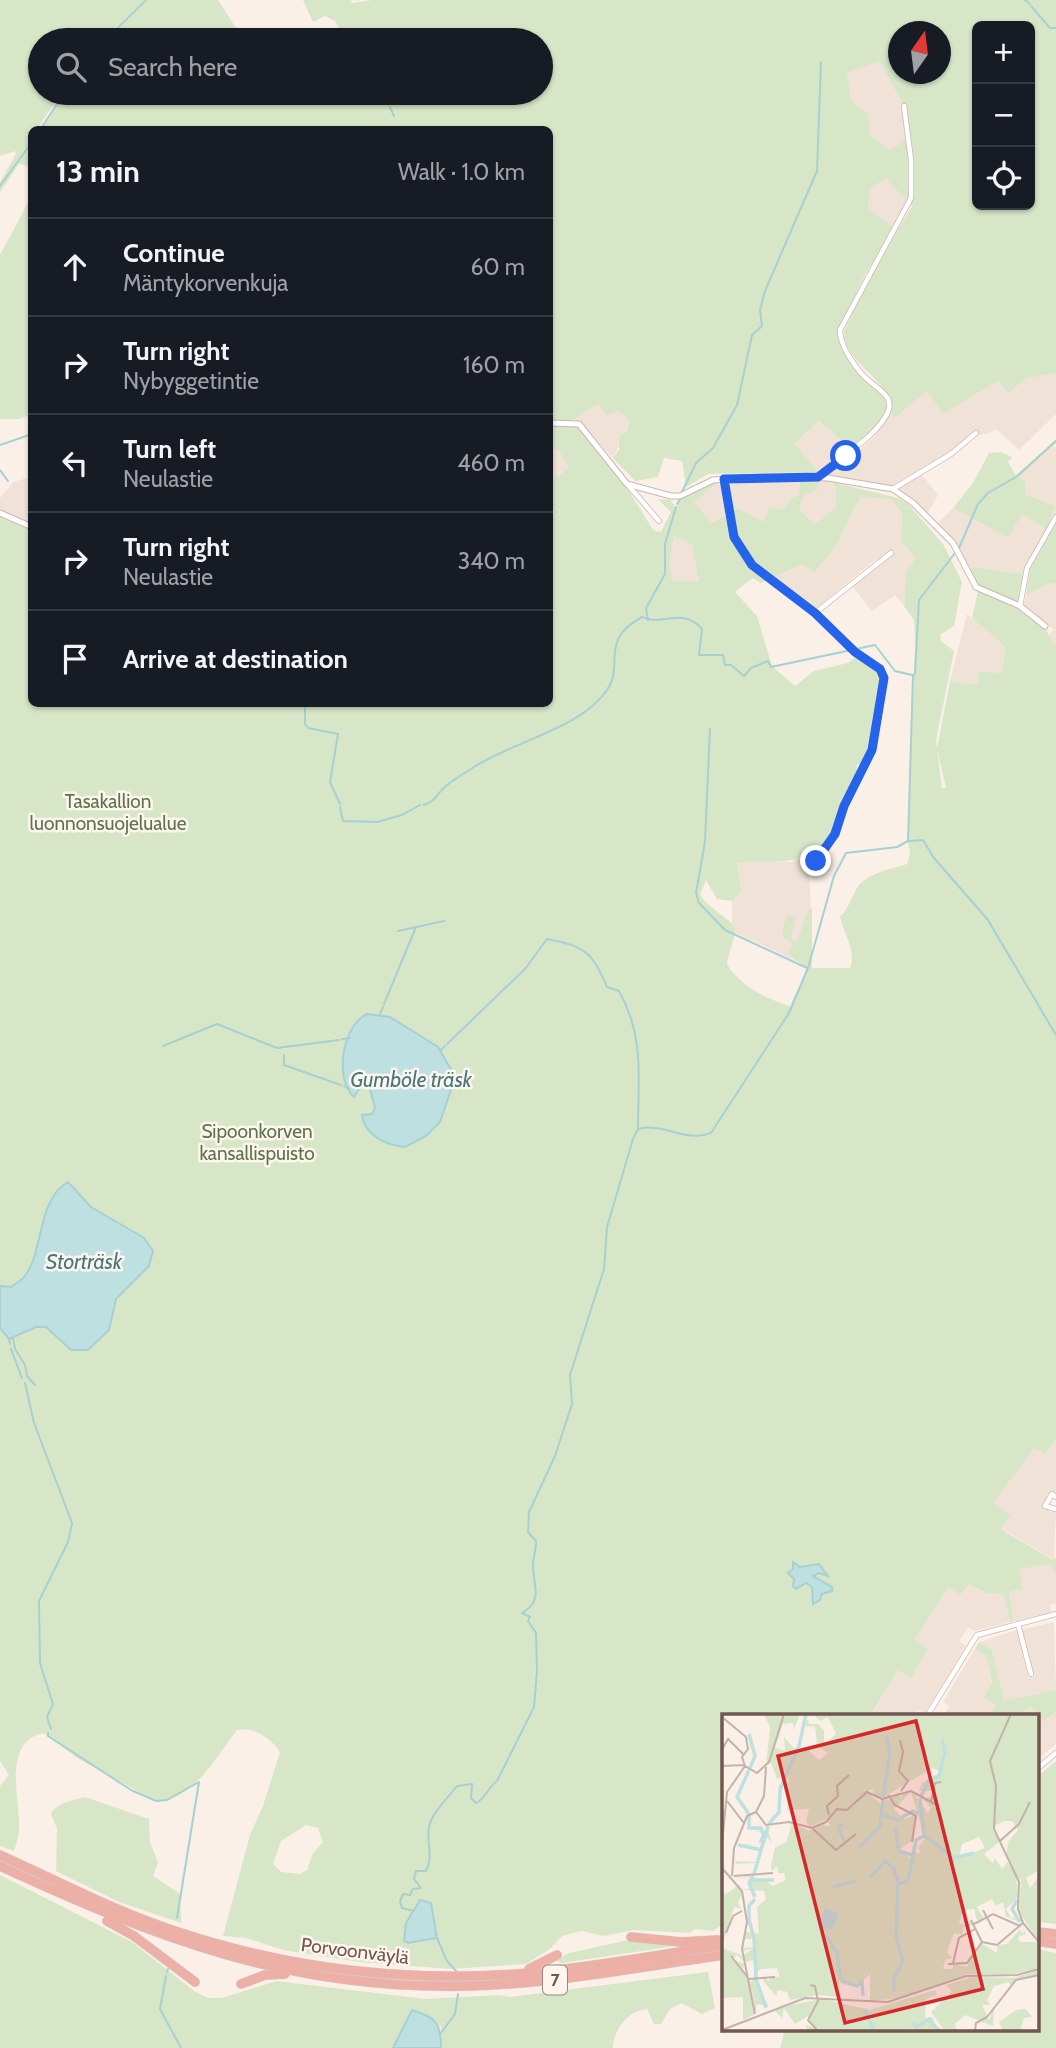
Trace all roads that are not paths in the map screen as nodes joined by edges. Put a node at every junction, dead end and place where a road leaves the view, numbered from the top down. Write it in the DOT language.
graph roads {
  1 [pos="904,106"];
  2 [pos="553,423"];
  3 [pos="976,433"];
  4 [pos="818,477"];
  5 [pos="724,479"];
  6 [pos="627,484"];
  7 [pos="893,489"];
  8 [pos="0,513"];
  9 [pos="1056,517"];
  10 [pos="659,522"];
  11 [pos="28,525"];
  12 [pos="891,553"];
  13 [pos="1020,606"];
  14 [pos="815,613"];
  15 [pos="1045,626"];
  16 [pos="809,865"];
  17 [pos="1056,1497"];
  18 [pos="1056,1509"];
  19 [pos="1056,1615"];
  20 [pos="1018,1624"];
  21 [pos="1031,1674"];
  22 [pos="928,1714"];
  23 [pos="1056,1753"];
  24 [pos="1038,1768"];
  25 [pos="0,1855"];
  26 [pos="0,1866"];
  27 [pos="70,1898"];
  28 [pos="1038,1931"];
  29 [pos="1056,1934"];
  30 [pos="631,1937"];
  31 [pos="1038,1941"];
  32 [pos="722,1942"];
  33 [pos="722,1942"];
  34 [pos="1056,1944"];
  35 [pos="557,1955"];
  36 [pos="722,1955"];
  37 [pos="308,1973"];
  38 [pos="510,1974"];
  39 [pos="195,1982"];
  40 [pos="242,1984"];
  1 -- 4 [label="street"];
  2 -- 6 [label="street"];
  3 -- 7 [label="street"];
  4 -- 5 [label="street"];
  4 -- 7 [label="street"];
  5 -- 6 [label="street"];
  5 -- 14 [label="street"];
  6 -- 10 [label="street"];
  7 -- 13 [label="street"];
  8 -- 11 [label="street"];
  9 -- 13 [label="street"];
  12 -- 14 [label="street"];
  13 -- 15 [label="street"];
  14 -- 16 [label="street"];
  17 -- 18 [label="street"];
  19 -- 20 [label="street"];
  20 -- 21 [label="street"];
  20 -- 22 [label="street"];
  23 -- 24 [label="street"];
  25 -- 38 [label="highway, Porvoonväylä / 7"];
  26 -- 27 [label="highway, Porvoonväylä / 7"];
  27 -- 37 [label="highway, Porvoonväylä / 7"];
  27 -- 39 [label="highway"];
  28 -- 29 [label="highway"];
  30 -- 33 [label="highway"];
  31 -- 34 [label="highway"];
  32 -- 38 [label="highway, Porvoonväylä / 7"];
  35 -- 38 [label="highway"];
  36 -- 37 [label="highway, Porvoonväylä / 7"];
  37 -- 40 [label="highway"];
}
